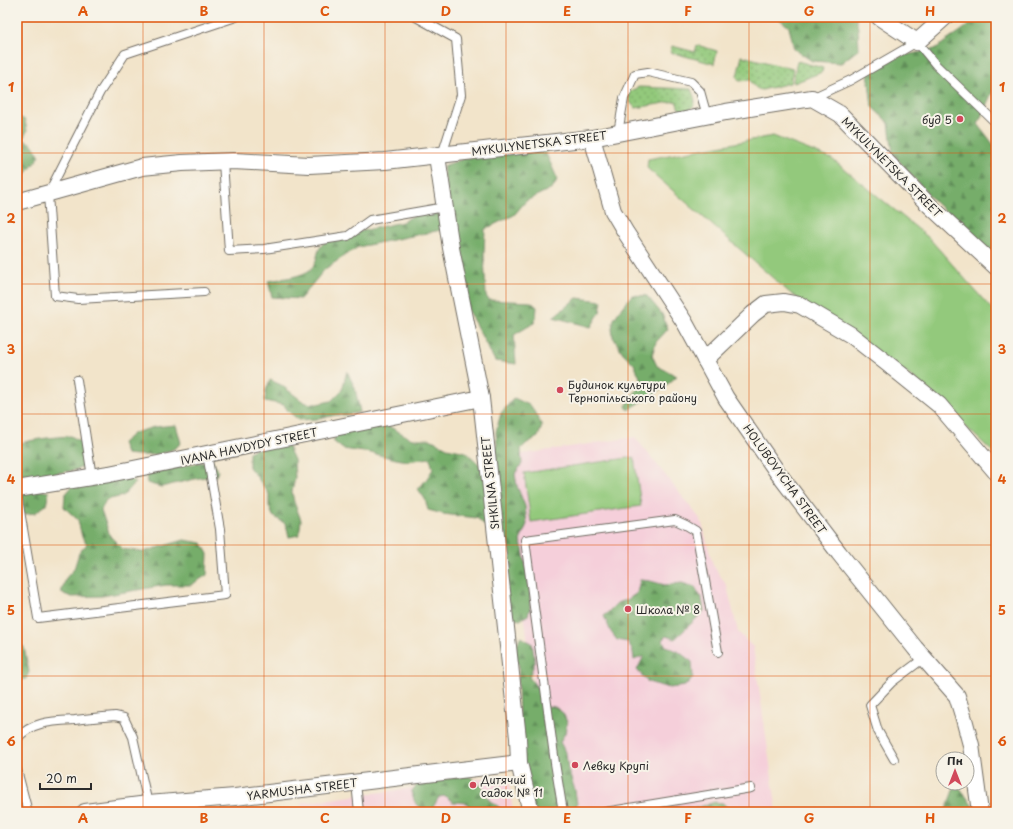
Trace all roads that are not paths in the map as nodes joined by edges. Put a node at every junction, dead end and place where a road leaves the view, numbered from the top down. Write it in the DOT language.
graph roads {
  1 [pos="236,17"];
  2 [pos="416,17"];
  3 [pos="879,17"];
  4 [pos="945,17"];
  5 [pos="917,42"];
  6 [pos="812,98"];
  7 [pos="707,116"];
  8 [pos="996,123"];
  9 [pos="618,133"];
  10 [pos="592,138"];
  11 [pos="440,155"];
  12 [pos="223,162"];
  13 [pos="48,194"];
  14 [pos="17,202"];
  15 [pos="445,207"];
  16 [pos="996,267"];
  17 [pos="204,292"];
  18 [pos="705,360"];
  19 [pos="77,380"];
  20 [pos="481,398"];
  21 [pos="207,454"];
  22 [pos="996,472"];
  23 [pos="92,477"];
  24 [pos="17,489"];
  25 [pos="17,493"];
  26 [pos="718,652"];
  27 [pos="924,658"];
  28 [pos="17,739"];
  29 [pos="894,759"];
  30 [pos="519,763"];
  31 [pos="17,770"];
  32 [pos="356,783"];
  33 [pos="751,788"];
  34 [pos="148,804"];
  35 [pos="28,812"];
  36 [pos="85,812"];
  37 [pos="359,812"];
  38 [pos="531,812"];
  39 [pos="563,812"];
  40 [pos="605,812"];
  41 [pos="980,812"];
  1 -- 13 [label="lane"];
  2 -- 11 [label="lane"];
  3 -- 5 [label="street"];
  4 -- 5 [label="street"];
  5 -- 6 [label="lane"];
  5 -- 8 [label="lane"];
  6 -- 7 [label="street, MYKULYNETSKA STREET"];
  6 -- 16 [label="street, MYKULYNETSKA STREET"];
  7 -- 9 [label="street, MYKULYNETSKA STREET"];
  7 -- 9 [label="lane"];
  9 -- 10 [label="street, MYKULYNETSKA STREET"];
  10 -- 11 [label="street, MYKULYNETSKA STREET"];
  10 -- 18 [label="street, HOLUBOVYCHA STREET"];
  11 -- 12 [label="street, MYKULYNETSKA STREET"];
  11 -- 15 [label="street, SHKILNA STREET"];
  12 -- 13 [label="street, MYKULYNETSKA STREET"];
  12 -- 15 [label="lane"];
  13 -- 14 [label="street, MYKULYNETSKA STREET"];
  13 -- 17 [label="lane"];
  15 -- 20 [label="street, SHKILNA STREET"];
  18 -- 22 [label="street"];
  18 -- 27 [label="street, HOLUBOVYCHA STREET"];
  19 -- 23 [label="lane"];
  20 -- 21 [label="street, IVANA HAVDYDY STREET"];
  20 -- 30 [label="street, SHKILNA STREET"];
  21 -- 23 [label="street, IVANA HAVDYDY STREET"];
  21 -- 25 [label="lane"];
  23 -- 24 [label="street, IVANA HAVDYDY STREET"];
  26 -- 39 [label="lane"];
  27 -- 29 [label="lane"];
  27 -- 41 [label="street, HOLUBOVYCHA STREET"];
  28 -- 34 [label="lane"];
  30 -- 32 [label="street, YARMUSHA STREET"];
  30 -- 38 [label="street, SHKILNA STREET"];
  31 -- 35 [label="lane"];
  32 -- 34 [label="street, YARMUSHA STREET"];
  32 -- 37 [label="lane"];
  33 -- 40 [label="lane"];
  34 -- 36 [label="street, YARMUSHA STREET"];
}
